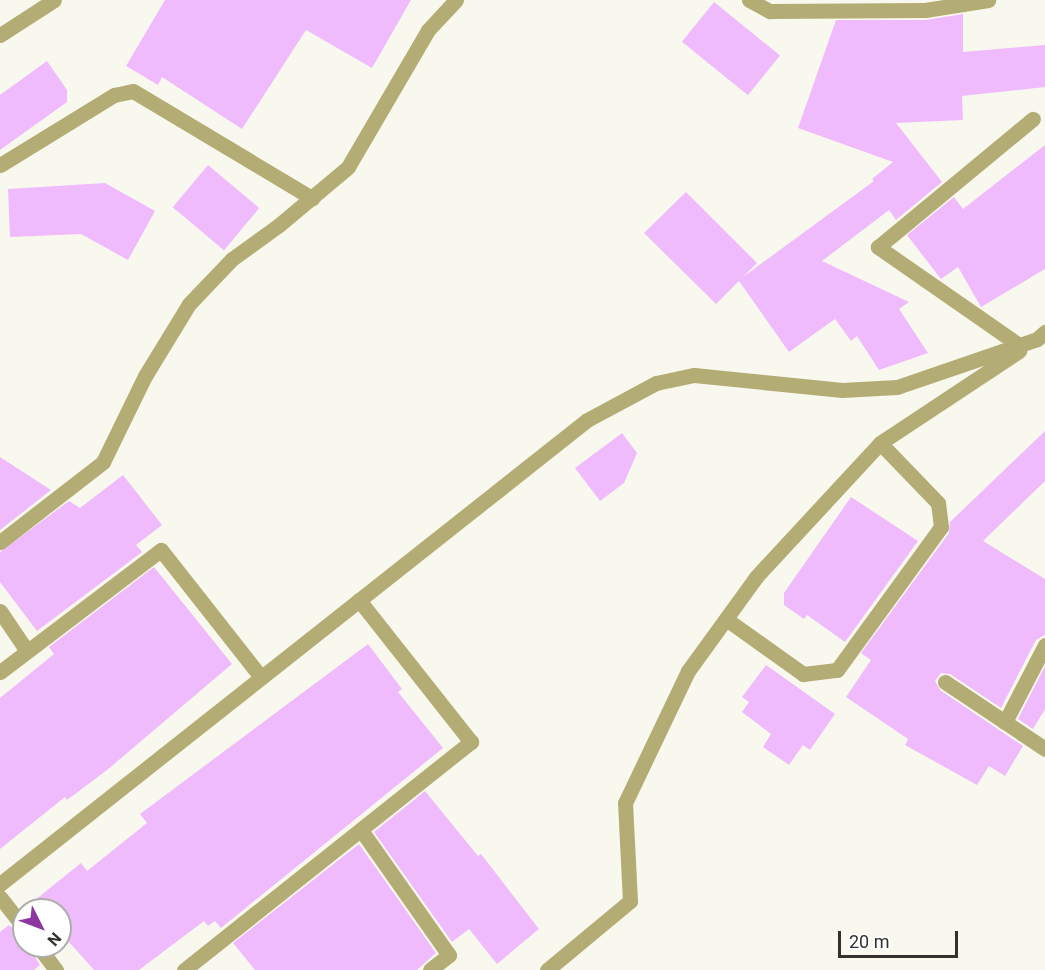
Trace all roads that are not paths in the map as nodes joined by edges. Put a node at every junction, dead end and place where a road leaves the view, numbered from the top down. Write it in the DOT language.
graph roads {
  1 [pos="54,0"];
  2 [pos="456,0"];
  3 [pos="749,0"];
  4 [pos="988,0"];
  5 [pos="0,35"];
  6 [pos="1033,119"];
  7 [pos="0,165"];
  8 [pos="312,198"];
  9 [pos="1041,336"];
  10 [pos="1019,345"];
  11 [pos="880,443"];
  12 [pos="0,542"];
  13 [pos="359,600"];
  14 [pos="0,611"];
  15 [pos="726,619"];
  16 [pos="1045,645"];
  17 [pos="27,651"];
  18 [pos="0,672"];
  19 [pos="261,677"];
  20 [pos="945,682"];
  21 [pos="1005,722"];
  22 [pos="1045,748"];
  23 [pos="362,830"];
  24 [pos="0,884"];
  25 [pos="0,897"];
  26 [pos="12,912"];
  27 [pos="184,970"];
  28 [pos="430,970"];
  29 [pos="547,970"];
  1 -- 5 [label="street"];
  2 -- 8 [label="street"];
  3 -- 4 [label="street"];
  6 -- 10 [label="street"];
  7 -- 8 [label="street"];
  8 -- 12 [label="street"];
  9 -- 10 [label="street"];
  9 -- 11 [label="street"];
  10 -- 13 [label="street"];
  11 -- 15 [label="street"];
  11 -- 15 [label="street"];
  13 -- 19 [label="street"];
  13 -- 23 [label="street"];
  14 -- 17 [label="street"];
  15 -- 29 [label="street"];
  16 -- 21 [label="street"];
  17 -- 18 [label="street"];
  17 -- 19 [label="street"];
  19 -- 24 [label="street"];
  20 -- 21 [label="street"];
  21 -- 22 [label="street"];
  23 -- 27 [label="street"];
  23 -- 28 [label="street"];
  25 -- 26 [label="street"];
}
